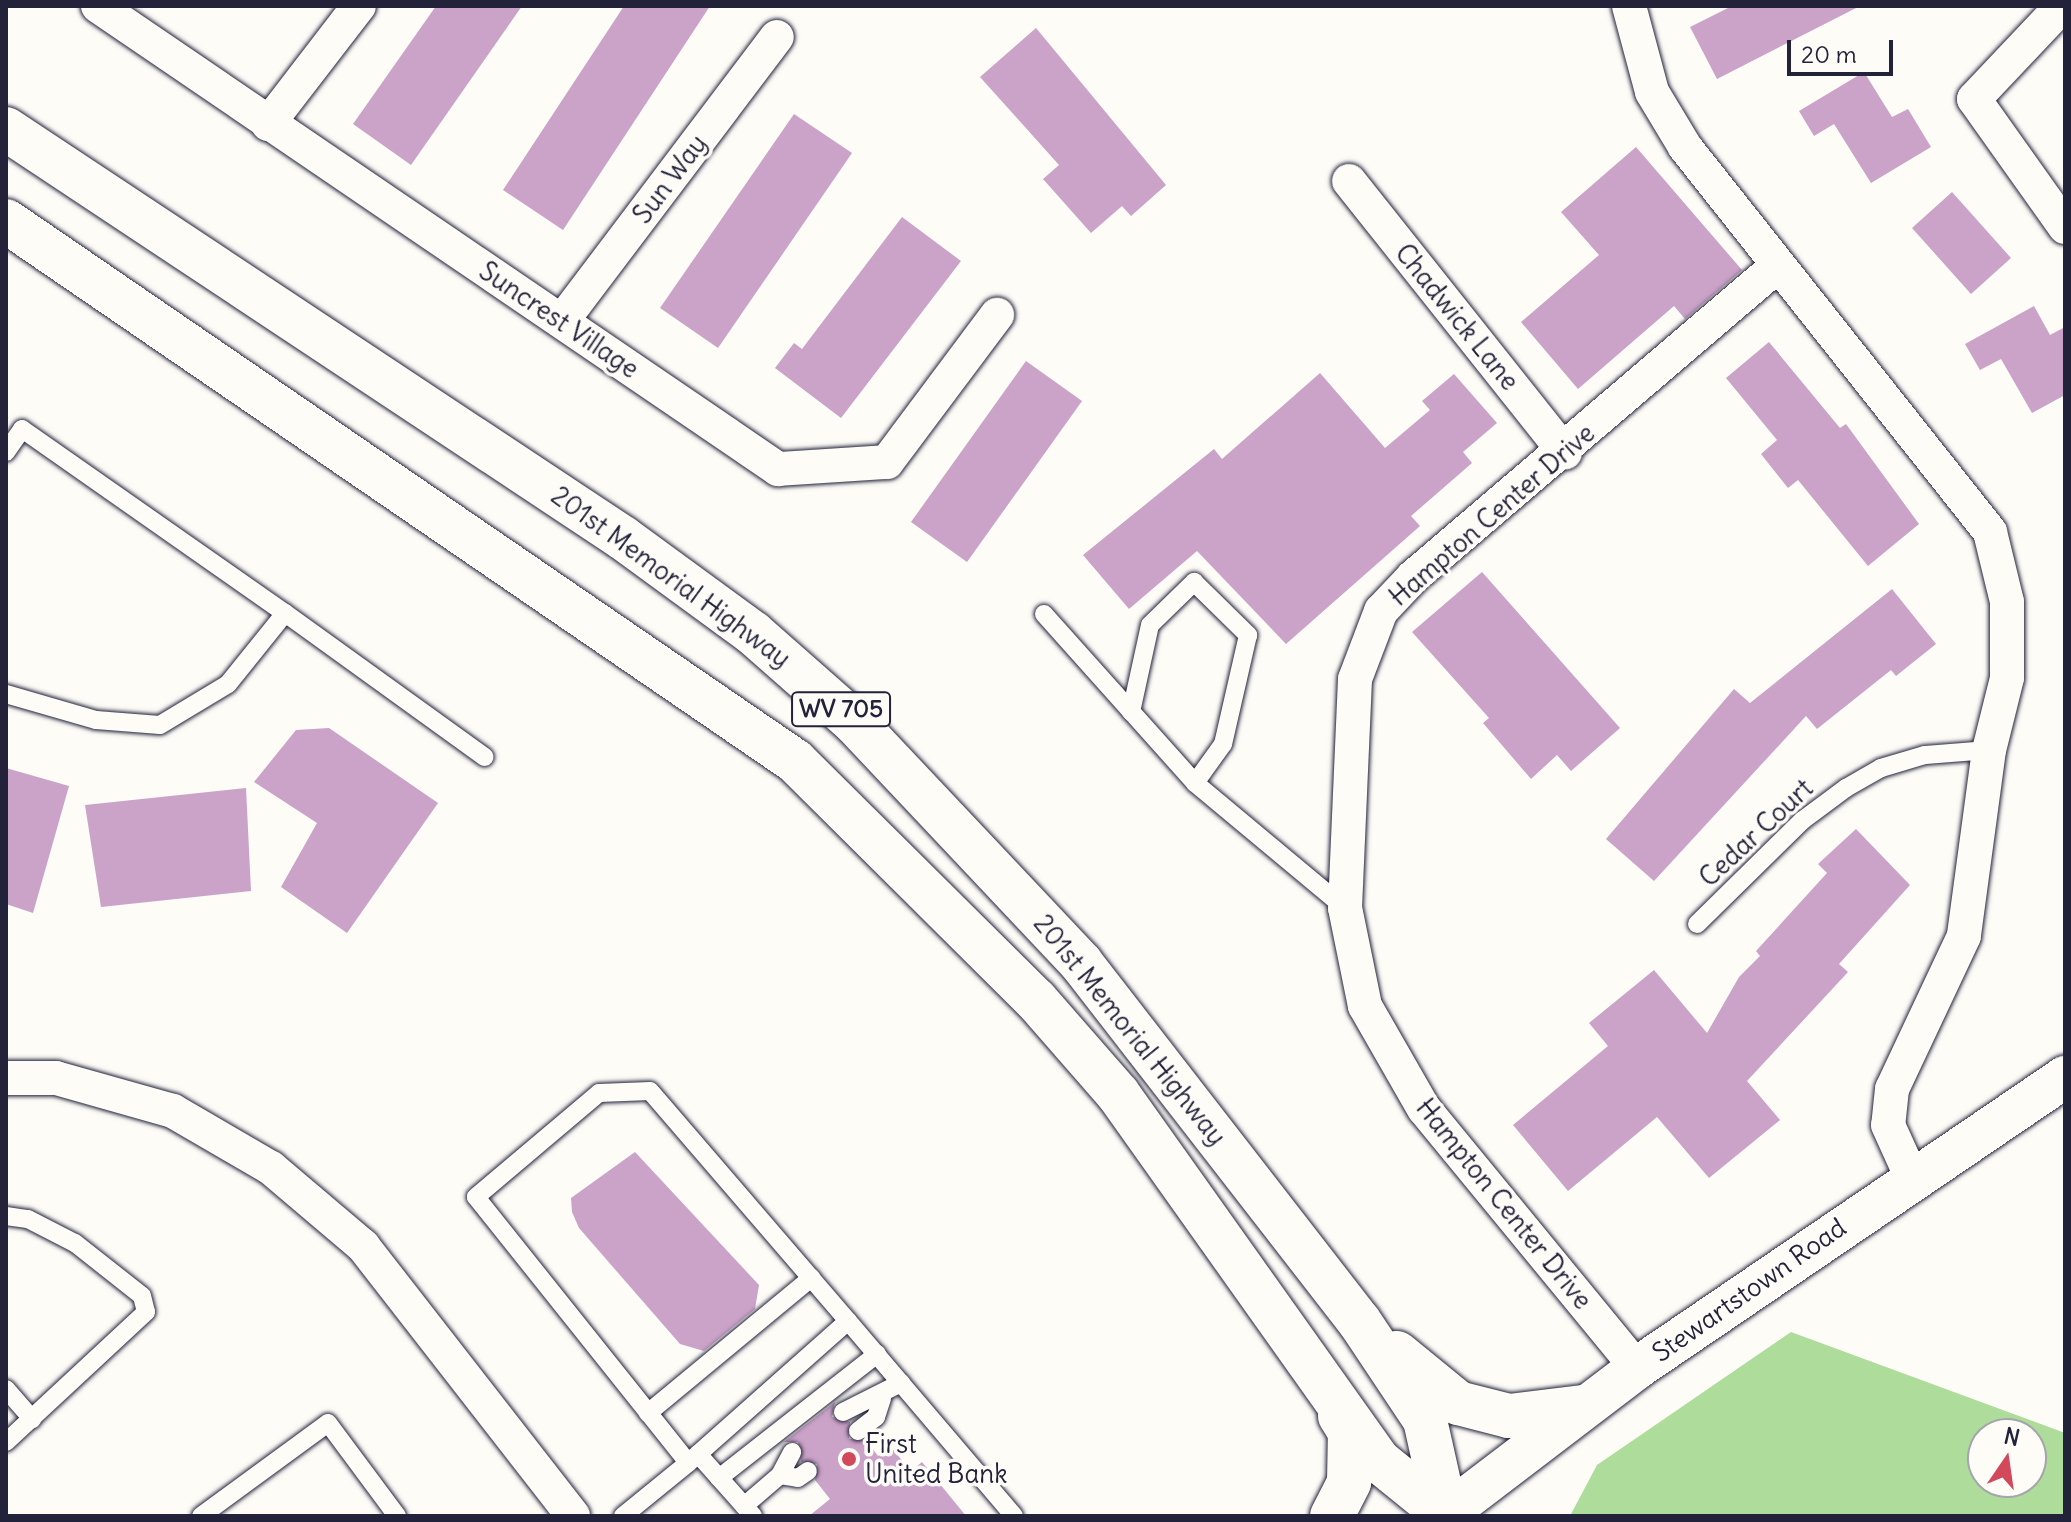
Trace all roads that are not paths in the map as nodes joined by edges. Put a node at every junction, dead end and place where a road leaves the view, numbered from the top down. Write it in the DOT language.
graph roads {
  1 [pos="98,6"];
  2 [pos="359,6"];
  3 [pos="1629,6"];
  4 [pos="2062,6"];
  5 [pos="777,37"];
  6 [pos="268,124"];
  7 [pos="6,129"];
  8 [pos="1349,181"];
  9 [pos="6,221"];
  10 [pos="2065,227"];
  11 [pos="1777,266"];
  12 [pos="997,315"];
  13 [pos="562,321"];
  14 [pos="6,452"];
  15 [pos="1565,453"];
  16 [pos="285,613"];
  17 [pos="1044,614"];
  18 [pos="6,694"];
  19 [pos="1131,712"];
  20 [pos="1989,750"];
  21 [pos="485,757"];
  22 [pos="1195,783"];
  23 [pos="1345,908"];
  24 [pos="1697,924"];
  25 [pos="2065,1077"];
  26 [pos="6,1078"];
  27 [pos="1911,1176"];
  28 [pos="6,1216"];
  29 [pos="811,1278"];
  30 [pos="848,1321"];
  31 [pos="1359,1321"];
  32 [pos="877,1354"];
  33 [pos="1311,1361"];
  34 [pos="1637,1368"];
  35 [pos="901,1383"];
  36 [pos="6,1389"];
  37 [pos="882,1398"];
  38 [pos="1582,1407"];
  39 [pos="843,1412"];
  40 [pos="648,1413"];
  41 [pos="32,1419"];
  42 [pos="858,1431"];
  43 [pos="6,1442"];
  44 [pos="792,1452"];
  45 [pos="693,1458"];
  46 [pos="808,1471"];
  47 [pos="780,1475"];
  48 [pos="719,1478"];
  49 [pos="748,1511"];
  50 [pos="1445,1515"];
  51 [pos="201,1516"];
  52 [pos="397,1516"];
  53 [pos="573,1516"];
  54 [pos="623,1516"];
  55 [pos="1014,1516"];
  56 [pos="1332,1516"];
  1 -- 6 [label="street, Suncrest Village"];
  2 -- 6 [label="street"];
  3 -- 11 [label="street"];
  4 -- 10 [label="street"];
  5 -- 13 [label="street, Sun Way"];
  6 -- 13 [label="street, Suncrest Village"];
  7 -- 31 [label="main road, 201st Memorial Highway / WV 705"];
  8 -- 15 [label="street, Chadwick Lane"];
  9 -- 33 [label="main road, 201st Memorial Highway / WV 705"];
  11 -- 15 [label="street, Hampton Center Drive"];
  11 -- 20 [label="street"];
  12 -- 13 [label="street, Suncrest Village"];
  14 -- 16 [label="lane"];
  15 -- 23 [label="street, Hampton Center Drive"];
  16 -- 18 [label="lane"];
  16 -- 21 [label="lane"];
  17 -- 19 [label="lane"];
  19 -- 22 [label="lane"];
  19 -- 22 [label="lane"];
  20 -- 24 [label="lane, Cedar Court"];
  20 -- 27 [label="street"];
  22 -- 23 [label="lane"];
  23 -- 34 [label="street, Hampton Center Drive"];
  25 -- 27 [label="street, Stewartstown Road"];
  26 -- 53 [label="street"];
  27 -- 34 [label="street, Stewartstown Road"];
  28 -- 41 [label="lane"];
  29 -- 30 [label="lane"];
  29 -- 40 [label="lane"];
  29 -- 40 [label="lane"];
  30 -- 32 [label="lane"];
  30 -- 45 [label="lane"];
  31 -- 38 [label="main road"];
  31 -- 50 [label="main road, 201st Memorial Highway / WV 705"];
  32 -- 35 [label="lane"];
  32 -- 48 [label="lane"];
  33 -- 50 [label="main road, 201st Memorial Highway / WV 705"];
  33 -- 56 [label="main road"];
  34 -- 38 [label="street, Stewartstown Road"];
  35 -- 37 [label="lane"];
  35 -- 55 [label="lane"];
  36 -- 41 [label="lane"];
  37 -- 39 [label="lane"];
  37 -- 42 [label="lane"];
  38 -- 50 [label="street, Stewartstown Road"];
  40 -- 45 [label="lane"];
  41 -- 43 [label="lane"];
  44 -- 47 [label="lane"];
  45 -- 48 [label="lane"];
  45 -- 54 [label="lane"];
  46 -- 47 [label="lane"];
  47 -- 49 [label="lane"];
  48 -- 49 [label="lane"];
  51 -- 52 [label="lane"];
}
